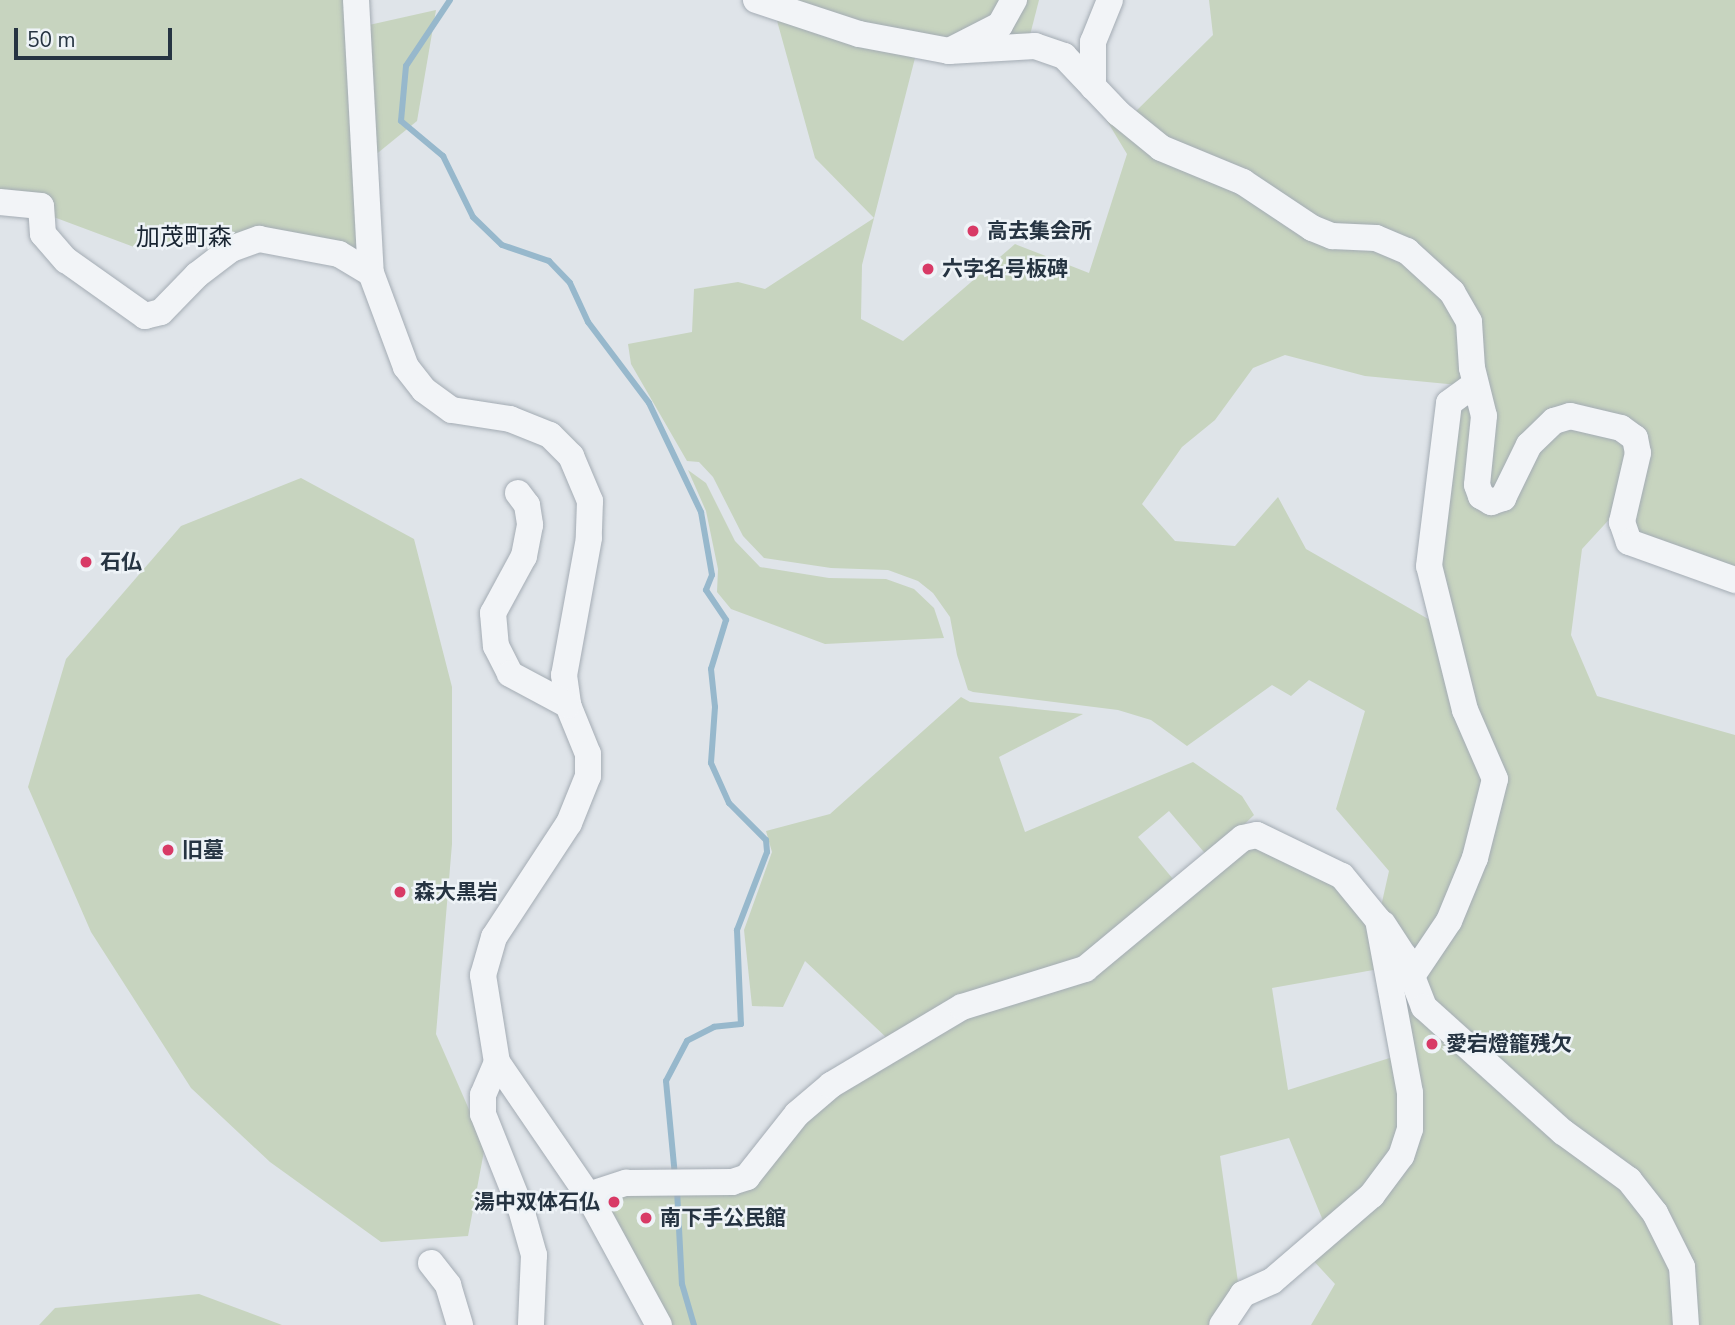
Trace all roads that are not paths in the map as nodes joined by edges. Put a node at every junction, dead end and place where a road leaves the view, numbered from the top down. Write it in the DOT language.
graph roads {
  1 [pos="356,0"];
  2 [pos="756,0"];
  3 [pos="1014,0"];
  4 [pos="1110,0"];
  5 [pos="948,51"];
  6 [pos="1094,87"];
  7 [pos="0,202"];
  8 [pos="371,273"];
  9 [pos="1475,384"];
  10 [pos="518,493"];
  11 [pos="1735,580"];
  12 [pos="568,705"];
  13 [pos="1378,920"];
  14 [pos="1412,976"];
  15 [pos="497,1062"];
  16 [pos="588,1195"];
  17 [pos="431,1263"];
  18 [pos="460,1325"];
  19 [pos="531,1325"];
  20 [pos="659,1325"];
  21 [pos="1223,1325"];
  22 [pos="1686,1325"];
  1 -- 8 [label="street"];
  2 -- 5 [label="street"];
  3 -- 5 [label="street"];
  4 -- 6 [label="street"];
  5 -- 6 [label="street"];
  6 -- 9 [label="street"];
  7 -- 8 [label="street"];
  8 -- 12 [label="street"];
  9 -- 11 [label="street"];
  9 -- 14 [label="street"];
  10 -- 12 [label="street"];
  12 -- 15 [label="street"];
  13 -- 14 [label="street"];
  13 -- 16 [label="street"];
  13 -- 21 [label="street"];
  14 -- 22 [label="street"];
  15 -- 16 [label="street"];
  15 -- 19 [label="street"];
  16 -- 20 [label="street"];
  17 -- 18 [label="street"];
}
